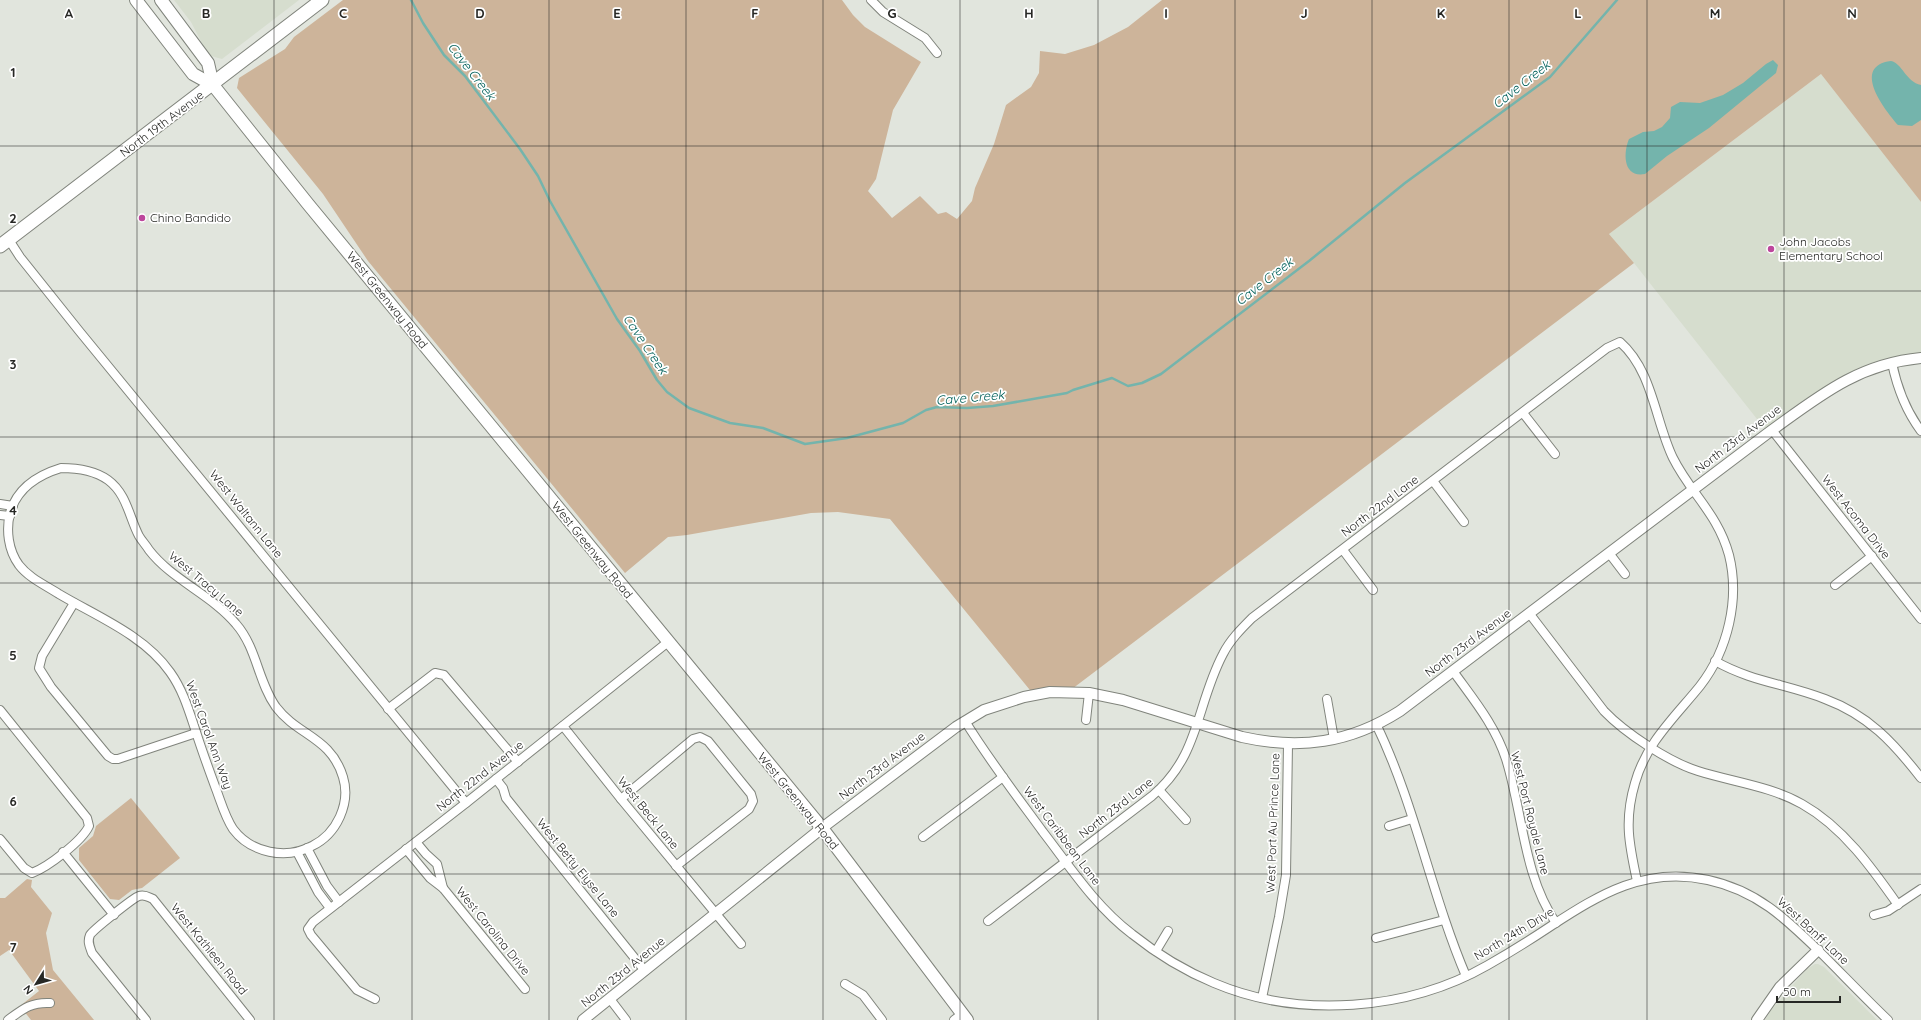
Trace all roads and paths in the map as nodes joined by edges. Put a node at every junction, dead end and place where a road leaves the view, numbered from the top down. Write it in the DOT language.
graph roads {
  1 [pos="136,0"];
  2 [pos="161,0"];
  3 [pos="322,0"];
  4 [pos="871,0"];
  5 [pos="936,53"];
  6 [pos="213,85"];
  7 [pos="4,243"];
  8 [pos="1921,358"];
  9 [pos="1892,363"];
  10 [pos="1523,413"];
  11 [pos="1772,430"];
  12 [pos="1921,432"];
  13 [pos="1555,454"];
  14 [pos="1433,481"];
  15 [pos="1694,489"];
  16 [pos="0,504"];
  17 [pos="13,506"];
  18 [pos="0,515"];
  19 [pos="10,516"];
  20 [pos="1464,522"];
  21 [pos="1343,550"];
  22 [pos="1610,553"];
  23 [pos="1872,556"];
  24 [pos="1625,574"];
  25 [pos="1835,585"];
  26 [pos="1373,590"];
  27 [pos="74,603"];
  28 [pos="1530,613"];
  29 [pos="1921,619"];
  30 [pos="668,642"];
  31 [pos="1715,661"];
  32 [pos="1453,671"];
  33 [pos="1089,693"];
  34 [pos="1327,699"];
  35 [pos="388,709"];
  36 [pos="0,710"];
  37 [pos="1086,720"];
  38 [pos="965,721"];
  39 [pos="1198,723"];
  40 [pos="1376,724"];
  41 [pos="563,726"];
  42 [pos="196,733"];
  43 [pos="1334,739"];
  44 [pos="1288,744"];
  45 [pos="1650,746"];
  46 [pos="518,762"];
  47 [pos="1003,777"];
  48 [pos="1921,778"];
  49 [pos="496,779"];
  50 [pos="1160,790"];
  51 [pos="620,799"];
  52 [pos="466,803"];
  53 [pos="1412,819"];
  54 [pos="1186,820"];
  55 [pos="1388,826"];
  56 [pos="822,828"];
  57 [pos="923,836"];
  58 [pos="0,839"];
  59 [pos="416,842"];
  60 [pos="406,849"];
  61 [pos="302,850"];
  62 [pos="63,852"];
  63 [pos="1066,862"];
  64 [pos="437,864"];
  65 [pos="676,866"];
  66 [pos="426,874"];
  67 [pos="322,877"];
  68 [pos="1637,881"];
  69 [pos="312,882"];
  70 [pos="443,888"];
  71 [pos="1921,889"];
  72 [pos="339,902"];
  73 [pos="1898,905"];
  74 [pos="330,908"];
  75 [pos="716,914"];
  76 [pos="114,915"];
  77 [pos="1874,915"];
  78 [pos="1444,920"];
  79 [pos="988,921"];
  80 [pos="1556,923"];
  81 [pos="1168,931"];
  82 [pos="1376,938"];
  83 [pos="741,944"];
  84 [pos="1818,950"];
  85 [pos="1156,951"];
  86 [pos="645,970"];
  87 [pos="1466,976"];
  88 [pos="845,984"];
  89 [pos="525,989"];
  90 [pos="1262,998"];
  91 [pos="375,999"];
  92 [pos="610,999"];
  93 [pos="50,1004"];
  94 [pos="961,1018"];
  95 [pos="8,1020"];
  96 [pos="146,1020"];
  97 [pos="250,1020"];
  98 [pos="583,1020"];
  99 [pos="626,1020"];
  100 [pos="882,1020"];
  101 [pos="1757,1020"];
  102 [pos="1888,1020"];
  1 -- 6 [label="main road, West Greenway Road"];
  2 -- 6 [label="main road, West Greenway Road"];
  3 -- 6 [label="main road, North 19th Avenue"];
  4 -- 5 [label="street"];
  6 -- 7 [label="main road, North 19th Avenue"];
  6 -- 30 [label="main road, West Greenway Road"];
  7 -- 35 [label="street, West Waltann Lane"];
  8 -- 9 [label="street, North 23rd Avenue"];
  9 -- 11 [label="street, North 23rd Avenue"];
  9 -- 12 [label="street"];
  10 -- 13 [label="street"];
  10 -- 14 [label="street, North 22nd Lane"];
  10 -- 15 [label="street, North 22nd Lane"];
  11 -- 15 [label="street, North 23rd Avenue"];
  11 -- 23 [label="street, West Acoma Drive"];
  14 -- 20 [label="street"];
  14 -- 21 [label="street, North 22nd Lane"];
  15 -- 22 [label="street, North 23rd Avenue"];
  15 -- 31 [label="street"];
  16 -- 17 [label="street"];
  17 -- 19 [label="street, West Carol Ann Way"];
  17 -- 61 [label="street, West Tracy Lane"];
  18 -- 19 [label="street"];
  19 -- 27 [label="street, West Carol Ann Way"];
  21 -- 26 [label="street"];
  21 -- 39 [label="street, North 22nd Lane"];
  22 -- 24 [label="street"];
  22 -- 28 [label="street, North 23rd Avenue"];
  23 -- 25 [label="street"];
  23 -- 29 [label="street, West Acoma Drive"];
  27 -- 42 [label="street, West Carol Ann Way"];
  27 -- 42 [label="street"];
  28 -- 32 [label="street, North 23rd Avenue"];
  28 -- 45 [label="street"];
  30 -- 41 [label="street, North 22nd Avenue"];
  30 -- 56 [label="main road, West Greenway Road"];
  31 -- 45 [label="street"];
  31 -- 48 [label="street"];
  32 -- 40 [label="street, North 23rd Avenue"];
  32 -- 80 [label="street, West Port Royale Lane"];
  33 -- 37 [label="street"];
  33 -- 38 [label="street, North 23rd Avenue"];
  33 -- 39 [label="street, North 23rd Avenue"];
  34 -- 43 [label="street"];
  35 -- 46 [label="street"];
  35 -- 52 [label="street, West Waltann Lane"];
  36 -- 62 [label="street"];
  38 -- 47 [label="street, West Caribbean Lane"];
  38 -- 56 [label="street, North 23rd Avenue"];
  39 -- 44 [label="street, North 23rd Avenue"];
  39 -- 50 [label="street, North 23rd Lane"];
  40 -- 43 [label="street, North 23rd Avenue"];
  40 -- 53 [label="street"];
  41 -- 46 [label="street, North 22nd Avenue"];
  41 -- 51 [label="street, West Beck Lane"];
  42 -- 61 [label="street, West Carol Ann Way"];
  43 -- 44 [label="street, North 23rd Avenue"];
  44 -- 90 [label="street, West Port Au Prince Lane"];
  45 -- 68 [label="street"];
  45 -- 73 [label="street"];
  46 -- 49 [label="street, North 22nd Avenue"];
  47 -- 57 [label="street"];
  47 -- 63 [label="street, West Caribbean Lane"];
  49 -- 52 [label="street, North 22nd Avenue"];
  49 -- 86 [label="street, West Betty Elyse Lane"];
  50 -- 54 [label="street"];
  50 -- 63 [label="street, North 23rd Lane"];
  51 -- 65 [label="street, West Beck Lane"];
  51 -- 65 [label="street"];
  52 -- 59 [label="street, North 22nd Avenue"];
  53 -- 55 [label="street"];
  53 -- 78 [label="street"];
  56 -- 75 [label="street, North 23rd Avenue"];
  56 -- 94 [label="main road, West Greenway Road"];
  58 -- 62 [label="street"];
  59 -- 60 [label="street, North 22nd Avenue"];
  59 -- 64 [label="street"];
  60 -- 66 [label="street, West Carolina Drive"];
  60 -- 72 [label="street, North 22nd Avenue"];
  61 -- 67 [label="street"];
  61 -- 69 [label="street"];
  62 -- 76 [label="street"];
  63 -- 79 [label="street, North 23rd Lane"];
  63 -- 85 [label="street, West Caribbean Lane"];
  64 -- 66 [label="street"];
  64 -- 70 [label="street, West Carolina Drive"];
  65 -- 75 [label="street, West Beck Lane"];
  66 -- 70 [label="street, West Carolina Drive"];
  67 -- 69 [label="street"];
  67 -- 72 [label="street"];
  68 -- 80 [label="street, North 24th Drive"];
  68 -- 84 [label="street, West Banff Lane"];
  69 -- 74 [label="street"];
  70 -- 89 [label="street, West Carolina Drive"];
  71 -- 73 [label="street"];
  72 -- 74 [label="street, North 22nd Avenue"];
  73 -- 77 [label="street"];
  74 -- 91 [label="street, North 22nd Avenue"];
  75 -- 83 [label="street"];
  75 -- 86 [label="street, North 23rd Avenue"];
  76 -- 96 [label="street"];
  76 -- 97 [label="street, West Kathleen Road"];
  78 -- 82 [label="street"];
  78 -- 87 [label="street"];
  80 -- 87 [label="street, North 24th Drive"];
  81 -- 85 [label="street"];
  84 -- 101 [label="street"];
  84 -- 102 [label="street, West Banff Lane"];
  85 -- 90 [label="street, West Caribbean Lane"];
  86 -- 92 [label="street, North 23rd Avenue"];
  87 -- 90 [label="street, North 24th Drive"];
  88 -- 100 [label="street"];
  92 -- 98 [label="street, North 23rd Avenue"];
  92 -- 99 [label="street"];
  93 -- 95 [label="street"];
}
